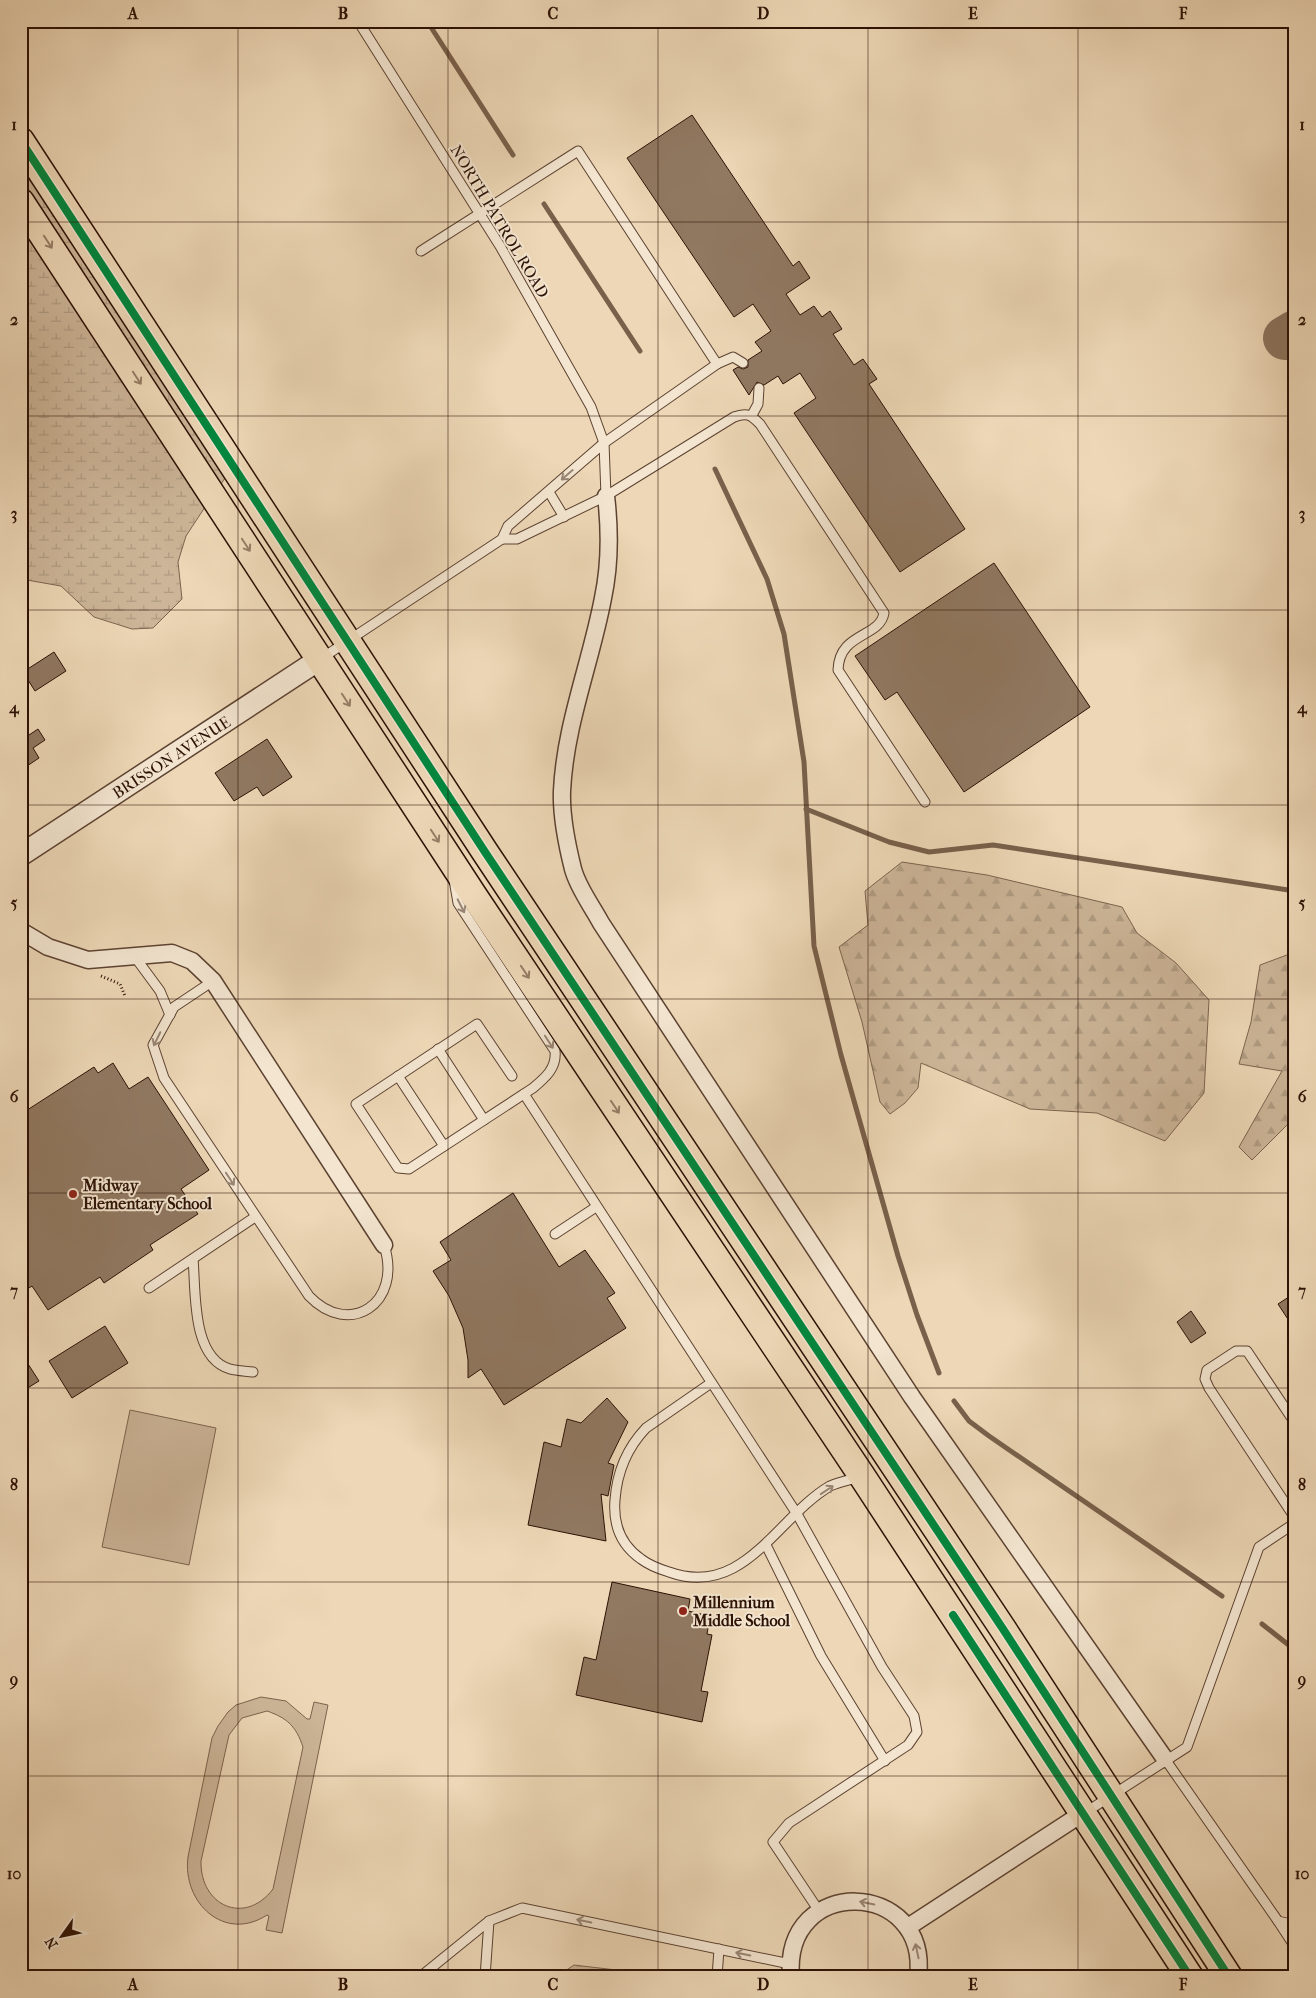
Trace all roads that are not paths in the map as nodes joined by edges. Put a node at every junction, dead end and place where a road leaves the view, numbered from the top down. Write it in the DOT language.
graph roads {
  1 [pos="358,21"];
  2 [pos="21,141"];
  3 [pos="21,202"];
  4 [pos="480,214"];
  5 [pos="421,251"];
  6 [pos="743,363"];
  7 [pos="717,364"];
  8 [pos="758,388"];
  9 [pos="752,415"];
  10 [pos="604,443"];
  11 [pos="548,492"];
  12 [pos="606,496"];
  13 [pos="564,517"];
  14 [pos="502,538"];
  15 [pos="347,641"];
  16 [pos="320,659"];
  17 [pos="925,802"];
  18 [pos="21,855"];
  19 [pos="450,858"];
  20 [pos="21,931"];
  21 [pos="135,957"];
  22 [pos="213,981"];
  23 [pos="170,1015"];
  24 [pos="438,1050"];
  25 [pos="398,1076"];
  26 [pos="512,1076"];
  27 [pos="524,1094"];
  28 [pos="484,1120"];
  29 [pos="444,1146"];
  30 [pos="596,1207"];
  31 [pos="255,1216"];
  32 [pos="555,1234"];
  33 [pos="384,1246"];
  34 [pos="193,1259"];
  35 [pos="149,1288"];
  36 [pos="253,1372"];
  37 [pos="711,1383"];
  38 [pos="1295,1424"];
  39 [pos="862,1476"];
  40 [pos="797,1514"];
  41 [pos="1295,1518"];
  42 [pos="1295,1523"];
  43 [pos="766,1545"];
  44 [pos="1166,1759"];
  45 [pos="885,1760"];
  46 [pos="1110,1796"];
  47 [pos="1083,1813"];
  48 [pos="819,1911"];
  49 [pos="489,1921"];
  50 [pos="1278,1921"];
  51 [pos="1295,1926"];
  52 [pos="908,1927"];
  53 [pos="1295,1946"];
  54 [pos="719,1950"];
  55 [pos="791,1971"];
  56 [pos="420,1977"];
  57 [pos="485,1977"];
  58 [pos="717,1977"];
  59 [pos="918,1977"];
  60 [pos="1190,1977"];
  61 [pos="1228,1977"];
  1 -- 4 [label="lane, NORTH PATROL ROAD"];
  2 -- 15 [label="main road"];
  3 -- 16 [label="main road, one-way"];
  4 -- 5 [label="lane"];
  4 -- 7 [label="lane"];
  4 -- 10 [label="lane, NORTH PATROL ROAD"];
  6 -- 7 [label="lane"];
  7 -- 10 [label="lane"];
  8 -- 9 [label="lane"];
  9 -- 12 [label="lane"];
  9 -- 17 [label="lane"];
  10 -- 11 [label="lane, one-way"];
  10 -- 12 [label="lane, NORTH PATROL ROAD"];
  11 -- 13 [label="lane"];
  11 -- 14 [label="lane"];
  12 -- 13 [label="lane"];
  12 -- 44 [label="street"];
  13 -- 14 [label="lane"];
  14 -- 15 [label="lane"];
  15 -- 16 [label="lane"];
  15 -- 46 [label="main road"];
  16 -- 18 [label="street, BRISSON AVENUE"];
  16 -- 19 [label="main road, one-way"];
  19 -- 27 [label="lane, one-way"];
  19 -- 39 [label="main road, one-way"];
  20 -- 21 [label="street"];
  21 -- 22 [label="street"];
  21 -- 23 [label="lane"];
  22 -- 23 [label="lane"];
  22 -- 33 [label="street"];
  23 -- 31 [label="lane, one-way"];
  24 -- 25 [label="lane"];
  24 -- 26 [label="lane"];
  24 -- 28 [label="lane"];
  25 -- 29 [label="lane"];
  25 -- 29 [label="lane"];
  27 -- 28 [label="lane"];
  27 -- 30 [label="lane"];
  28 -- 29 [label="lane"];
  30 -- 32 [label="lane"];
  30 -- 37 [label="lane"];
  31 -- 33 [label="lane"];
  31 -- 34 [label="lane"];
  34 -- 35 [label="lane"];
  34 -- 36 [label="lane"];
  37 -- 40 [label="lane"];
  37 -- 43 [label="lane"];
  38 -- 41 [label="lane"];
  40 -- 39 [label="lane, one-way"];
  39 -- 47 [label="main road"];
  40 -- 43 [label="lane"];
  40 -- 45 [label="lane"];
  42 -- 44 [label="lane"];
  43 -- 45 [label="lane"];
  44 -- 46 [label="lane"];
  44 -- 50 [label="lane"];
  45 -- 48 [label="lane"];
  46 -- 47 [label="lane"];
  46 -- 61 [label="main road"];
  47 -- 52 [label="street"];
  47 -- 60 [label="main road"];
  52 -- 48 [label="street, one-way"];
  48 -- 55 [label="street"];
  54 -- 49 [label="lane, one-way"];
  49 -- 56 [label="lane"];
  49 -- 57 [label="lane"];
  50 -- 51 [label="lane"];
  50 -- 53 [label="lane"];
  59 -- 52 [label="street, one-way"];
  55 -- 54 [label="lane, one-way"];
  54 -- 58 [label="lane"];
}
